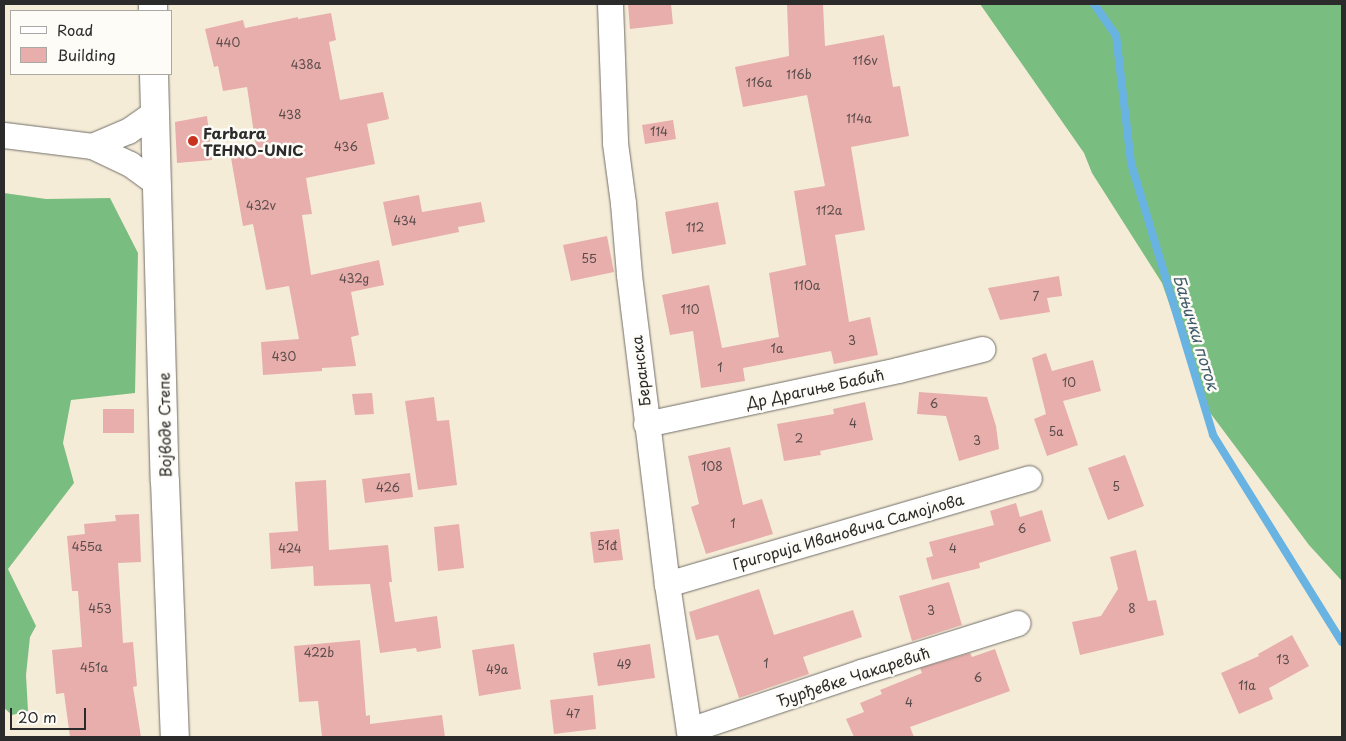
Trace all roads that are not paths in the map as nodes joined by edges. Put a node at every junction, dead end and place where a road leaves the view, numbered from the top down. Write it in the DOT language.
graph roads {
  1 [pos="610,4"];
  2 [pos="154,75"];
  3 [pos="155,112"];
  4 [pos="4,135"];
  5 [pos="92,146"];
  6 [pos="158,184"];
  7 [pos="982,349"];
  8 [pos="646,424"];
  9 [pos="1030,478"];
  10 [pos="667,584"];
  11 [pos="1018,623"];
  12 [pos="689,734"];
  13 [pos="175,737"];
  1 -- 8 [label="street, Беранска"];
  2 -- 3 [label="street, Војводе Степе"];
  3 -- 5 [label="street"];
  3 -- 6 [label="street, Војводе Степе"];
  4 -- 5 [label="street"];
  5 -- 6 [label="street"];
  6 -- 13 [label="street, Војводе Степе"];
  7 -- 8 [label="street, Др Драгиње Бабић"];
  8 -- 10 [label="street, Беранска"];
  9 -- 10 [label="street, Григорија Ивановича Самојлова"];
  10 -- 12 [label="street, Беранска"];
  11 -- 12 [label="street, Ђурђевке Чакаревић"];
}
